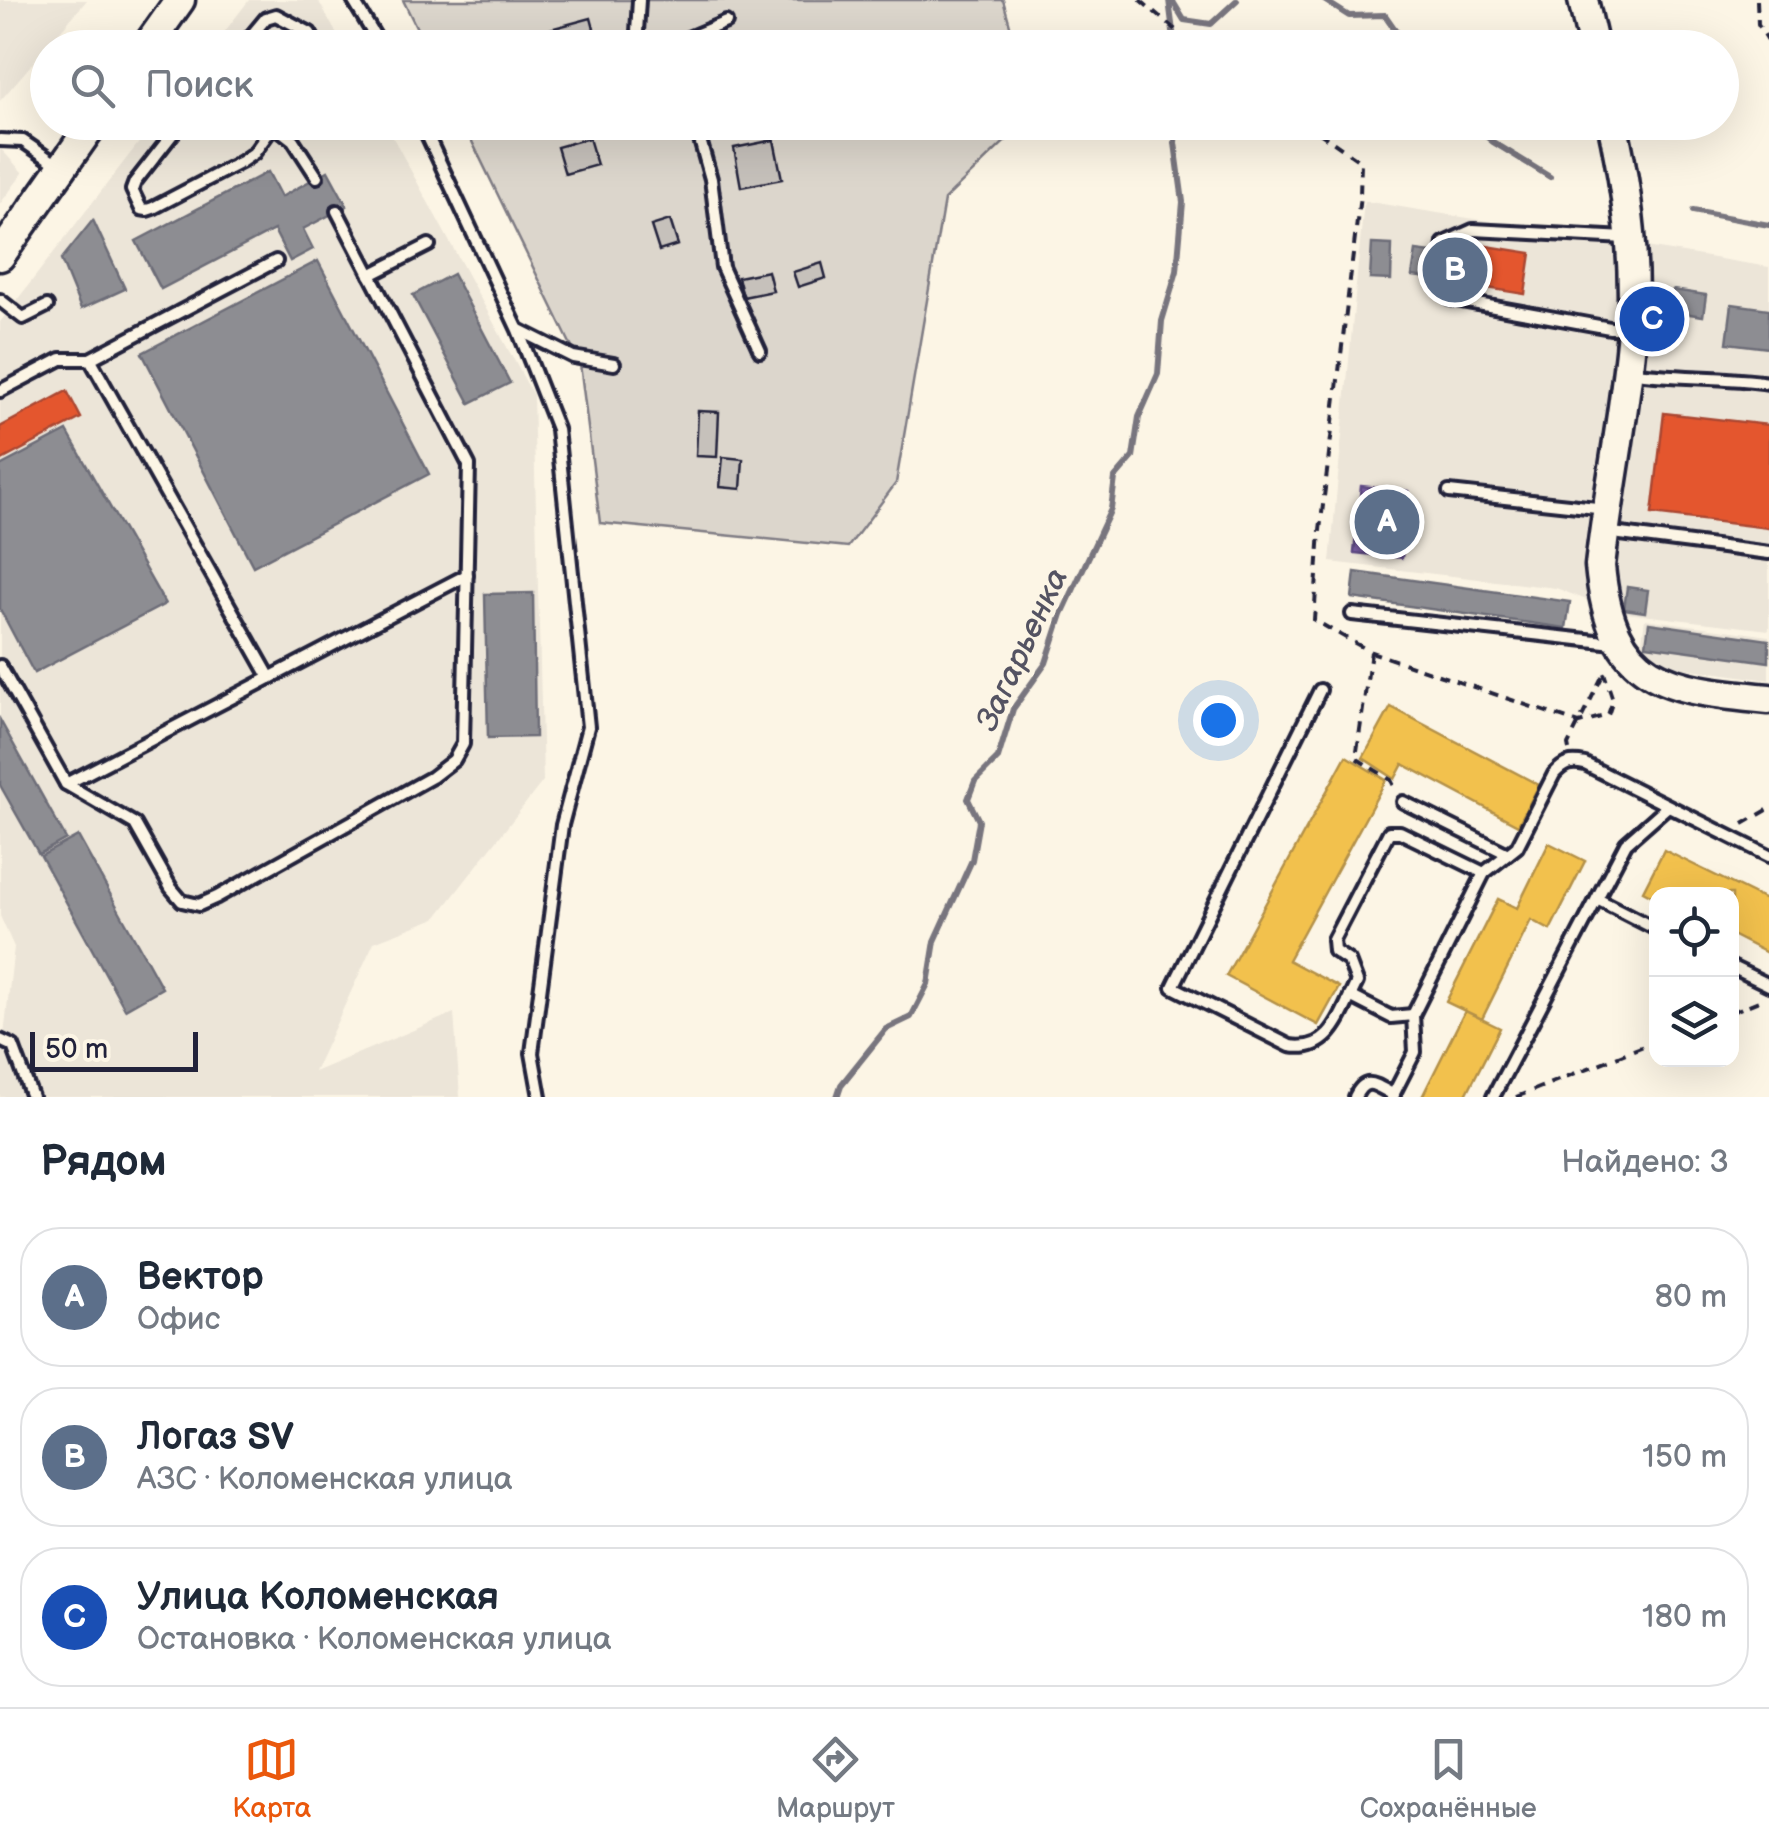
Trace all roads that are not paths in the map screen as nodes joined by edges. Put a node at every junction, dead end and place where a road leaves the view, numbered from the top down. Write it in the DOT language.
graph roads {
  1 [pos="180,0"];
  2 [pos="353,0"];
  3 [pos="638,0"];
  4 [pos="1583,0"];
  5 [pos="726,22"];
  6 [pos="159,30"];
  7 [pos="256,30"];
  8 [pos="304,30"];
  9 [pos="371,30"];
  10 [pos="637,30"];
  11 [pos="710,30"];
  12 [pos="1590,30"];
  13 [pos="0,140"];
  14 [pos="82,140"];
  15 [pos="169,140"];
  16 [pos="263,140"];
  17 [pos="293,140"];
  18 [pos="429,140"];
  19 [pos="700,140"];
  20 [pos="1615,140"];
  21 [pos="63,169"];
  22 [pos="317,177"];
  23 [pos="337,211"];
  24 [pos="1631,238"];
  25 [pos="429,245"];
  26 [pos="0,256"];
  27 [pos="276,260"];
  28 [pos="370,275"];
  29 [pos="0,300"];
  30 [pos="47,306"];
  31 [pos="1632,328"];
  32 [pos="518,330"];
  33 [pos="760,351"];
  34 [pos="90,359"];
  35 [pos="614,364"];
  36 [pos="1628,372"];
  37 [pos="1769,383"];
  38 [pos="0,391"];
  39 [pos="1449,492"];
  40 [pos="1606,520"];
  41 [pos="1769,553"];
  42 [pos="466,575"];
  43 [pos="1352,614"];
  44 [pos="1620,644"];
  45 [pos="0,666"];
  46 [pos="270,678"];
  47 [pos="1320,690"];
  48 [pos="1769,700"];
  49 [pos="66,784"];
  50 [pos="1403,802"];
  51 [pos="1668,806"];
  52 [pos="1508,854"];
  53 [pos="1769,856"];
  54 [pos="1484,874"];
  55 [pos="1596,900"];
  56 [pos="1649,926"];
  57 [pos="1739,970"];
  58 [pos="1769,985"];
  59 [pos="1350,996"];
  60 [pos="1413,1014"];
  61 [pos="0,1040"];
  62 [pos="1393,1096"];
  63 [pos="32,1097"];
  64 [pos="540,1097"];
  65 [pos="1354,1097"];
  66 [pos="1494,1097"];
  1 -- 6 [label="main road"];
  2 -- 9 [label="lane"];
  3 -- 10 [label="lane"];
  4 -- 12 [label="main road"];
  5 -- 11 [label="lane"];
  7 -- 8 [label="lane"];
  13 -- 21 [label="lane"];
  14 -- 21 [label="main road"];
  15 -- 16 [label="lane"];
  17 -- 22 [label="lane"];
  18 -- 32 [label="lane"];
  19 -- 33 [label="lane"];
  20 -- 24 [label="main road"];
  21 -- 26 [label="main road"];
  23 -- 28 [label="lane"];
  24 -- 31 [label="main road"];
  24 -- 31 [label="lane"];
  25 -- 28 [label="lane"];
  27 -- 34 [label="lane"];
  28 -- 42 [label="lane"];
  29 -- 30 [label="lane"];
  31 -- 36 [label="main road"];
  32 -- 35 [label="lane"];
  32 -- 64 [label="lane"];
  34 -- 38 [label="lane"];
  34 -- 46 [label="lane"];
  36 -- 37 [label="lane"];
  36 -- 40 [label="main road"];
  39 -- 40 [label="lane"];
  40 -- 41 [label="lane"];
  40 -- 44 [label="main road"];
  42 -- 46 [label="lane"];
  42 -- 49 [label="lane"];
  43 -- 44 [label="lane"];
  44 -- 48 [label="main road"];
  45 -- 49 [label="lane"];
  46 -- 49 [label="lane"];
  47 -- 59 [label="lane"];
  50 -- 52 [label="lane"];
  51 -- 52 [label="lane"];
  51 -- 53 [label="lane"];
  51 -- 55 [label="lane"];
  52 -- 54 [label="lane"];
  54 -- 59 [label="lane"];
  54 -- 60 [label="lane"];
  55 -- 56 [label="lane"];
  55 -- 66 [label="lane"];
  57 -- 58 [label="lane"];
  59 -- 60 [label="lane"];
  60 -- 62 [label="lane"];
  61 -- 63 [label="lane"];
  62 -- 65 [label="lane"];
}
